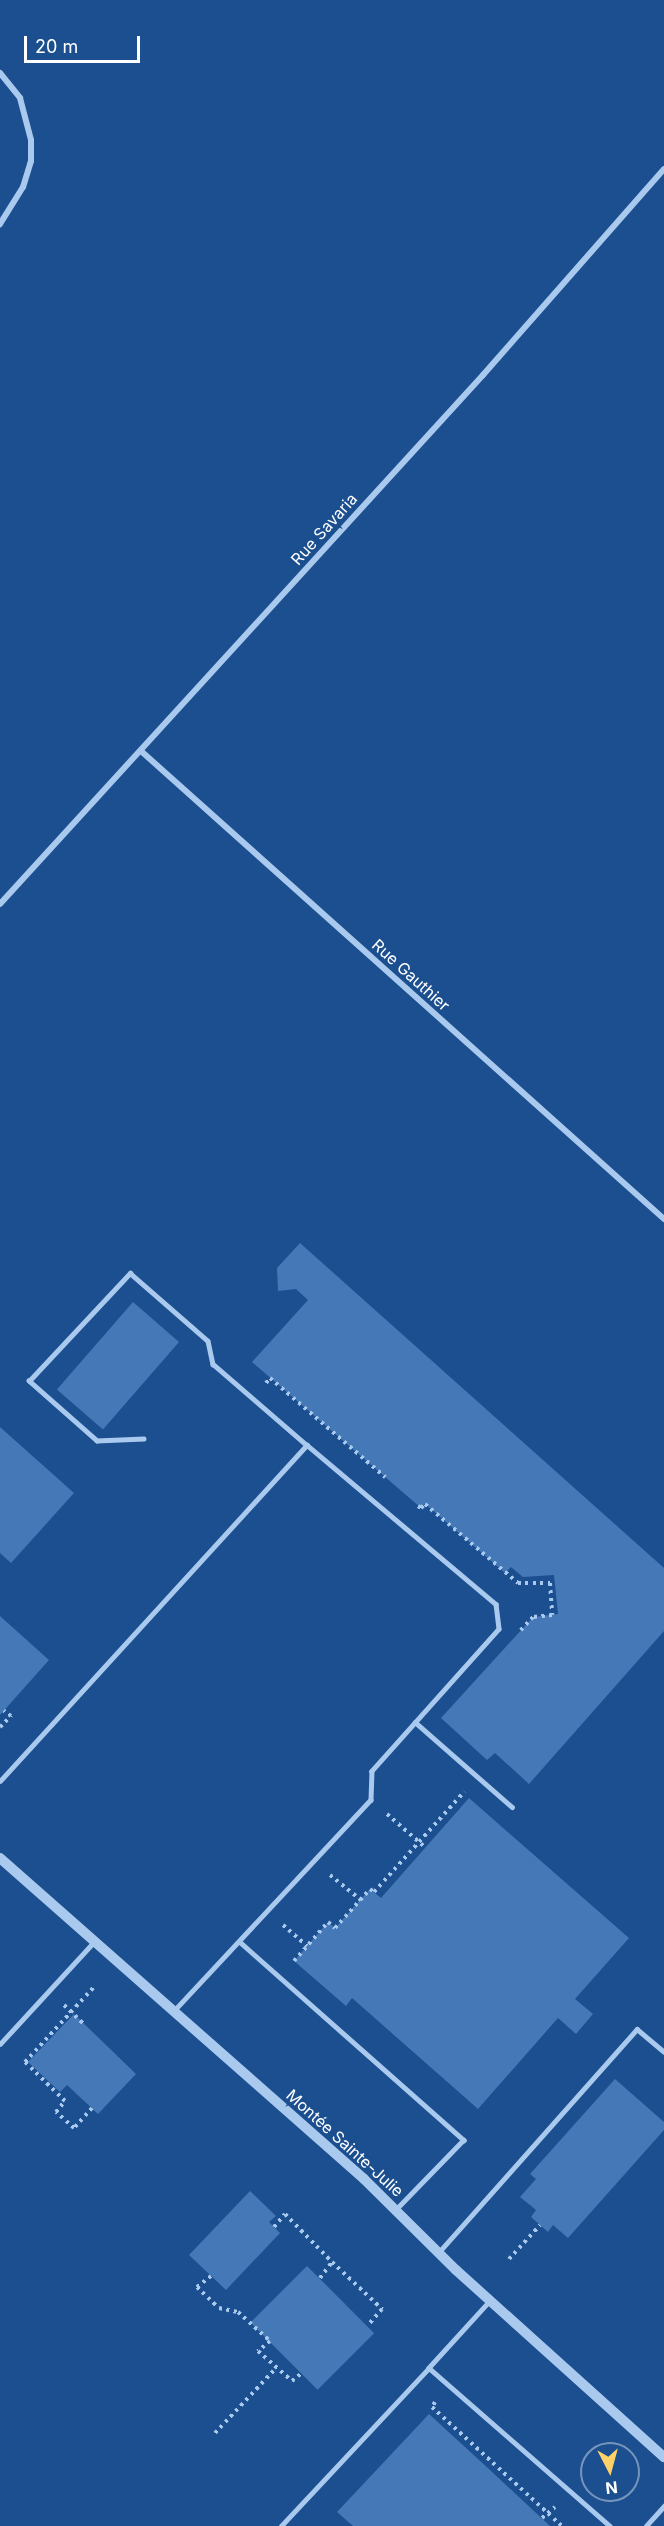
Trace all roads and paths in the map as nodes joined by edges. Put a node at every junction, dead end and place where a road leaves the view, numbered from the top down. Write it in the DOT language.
graph roads {
  1 [pos="0,73"];
  2 [pos="664,169"];
  3 [pos="0,224"];
  4 [pos="141,751"];
  5 [pos="0,904"];
  6 [pos="664,1219"];
  7 [pos="144,1439"];
  8 [pos="307,1445"];
  9 [pos="4,1711"];
  10 [pos="415,1722"];
  11 [pos="0,1727"];
  12 [pos="0,1781"];
  13 [pos="462,1794"];
  14 [pos="371,1800"];
  15 [pos="512,1807"];
  16 [pos="419,1842"];
  17 [pos="426,1848"];
  18 [pos="0,1858"];
  19 [pos="314,1862"];
  20 [pos="361,1900"];
  21 [pos="286,1928"];
  22 [pos="95,1941"];
  23 [pos="240,1942"];
  24 [pos="307,1946"];
  25 [pos="294,1960"];
  26 [pos="94,1987"];
  27 [pos="176,2010"];
  28 [pos="71,2012"];
  29 [pos="85,2025"];
  30 [pos="0,2044"];
  31 [pos="664,2052"];
  32 [pos="92,2108"];
  33 [pos="397,2210"];
  34 [pos="540,2225"];
  35 [pos="274,2227"];
  36 [pos="439,2253"];
  37 [pos="509,2259"];
  38 [pos="332,2262"];
  39 [pos="211,2276"];
  40 [pos="320,2278"];
  41 [pos="490,2301"];
  42 [pos="368,2325"];
  43 [pos="276,2368"];
  44 [pos="429,2368"];
  45 [pos="302,2373"];
  46 [pos="432,2407"];
  47 [pos="215,2433"];
  48 [pos="664,2457"];
  49 [pos="495,2465"];
  50 [pos="490,2470"];
  51 [pos="664,2506"];
  52 [pos="548,2514"];
  53 [pos="542,2518"];
  54 [pos="281,2526"];
  55 [pos="562,2526"];
  56 [pos="610,2526"];
  57 [pos="646,2526"];
  1 -- 3 [label="street"];
  2 -- 4 [label="street, Rue Savaria"];
  4 -- 5 [label="street, Rue Savaria"];
  4 -- 6 [label="street, Rue Gauthier"];
  7 -- 8 [label="lane"];
  8 -- 10 [label="lane"];
  8 -- 12 [label="lane"];
  9 -- 11 [label="path"];
  10 -- 14 [label="lane"];
  10 -- 15 [label="lane"];
  13 -- 16 [label="path"];
  14 -- 16 [label="path"];
  14 -- 19 [label="lane"];
  16 -- 17 [label="path"];
  16 -- 20 [label="path"];
  18 -- 22 [label="street, Montée Sainte-Julie"];
  19 -- 20 [label="path"];
  19 -- 23 [label="lane"];
  20 -- 24 [label="path"];
  21 -- 24 [label="path"];
  22 -- 27 [label="street, Montée Sainte-Julie"];
  22 -- 30 [label="lane"];
  23 -- 27 [label="lane"];
  23 -- 33 [label="lane"];
  24 -- 25 [label="path"];
  26 -- 28 [label="path"];
  27 -- 33 [label="street, Montée Sainte-Julie"];
  28 -- 29 [label="path"];
  28 -- 32 [label="path"];
  31 -- 36 [label="lane"];
  33 -- 36 [label="street, Montée Sainte-Julie"];
  34 -- 37 [label="path"];
  35 -- 38 [label="path"];
  36 -- 41 [label="street, Montée Sainte-Julie"];
  38 -- 40 [label="path"];
  38 -- 42 [label="path"];
  39 -- 43 [label="path"];
  41 -- 44 [label="lane"];
  41 -- 48 [label="street, Montée Sainte-Julie"];
  43 -- 45 [label="path"];
  43 -- 47 [label="path"];
  44 -- 54 [label="lane"];
  44 -- 56 [label="lane"];
  46 -- 49 [label="path"];
  49 -- 50 [label="path"];
  49 -- 52 [label="path"];
  51 -- 57 [label="lane"];
  52 -- 53 [label="path"];
  52 -- 55 [label="path"];
}
